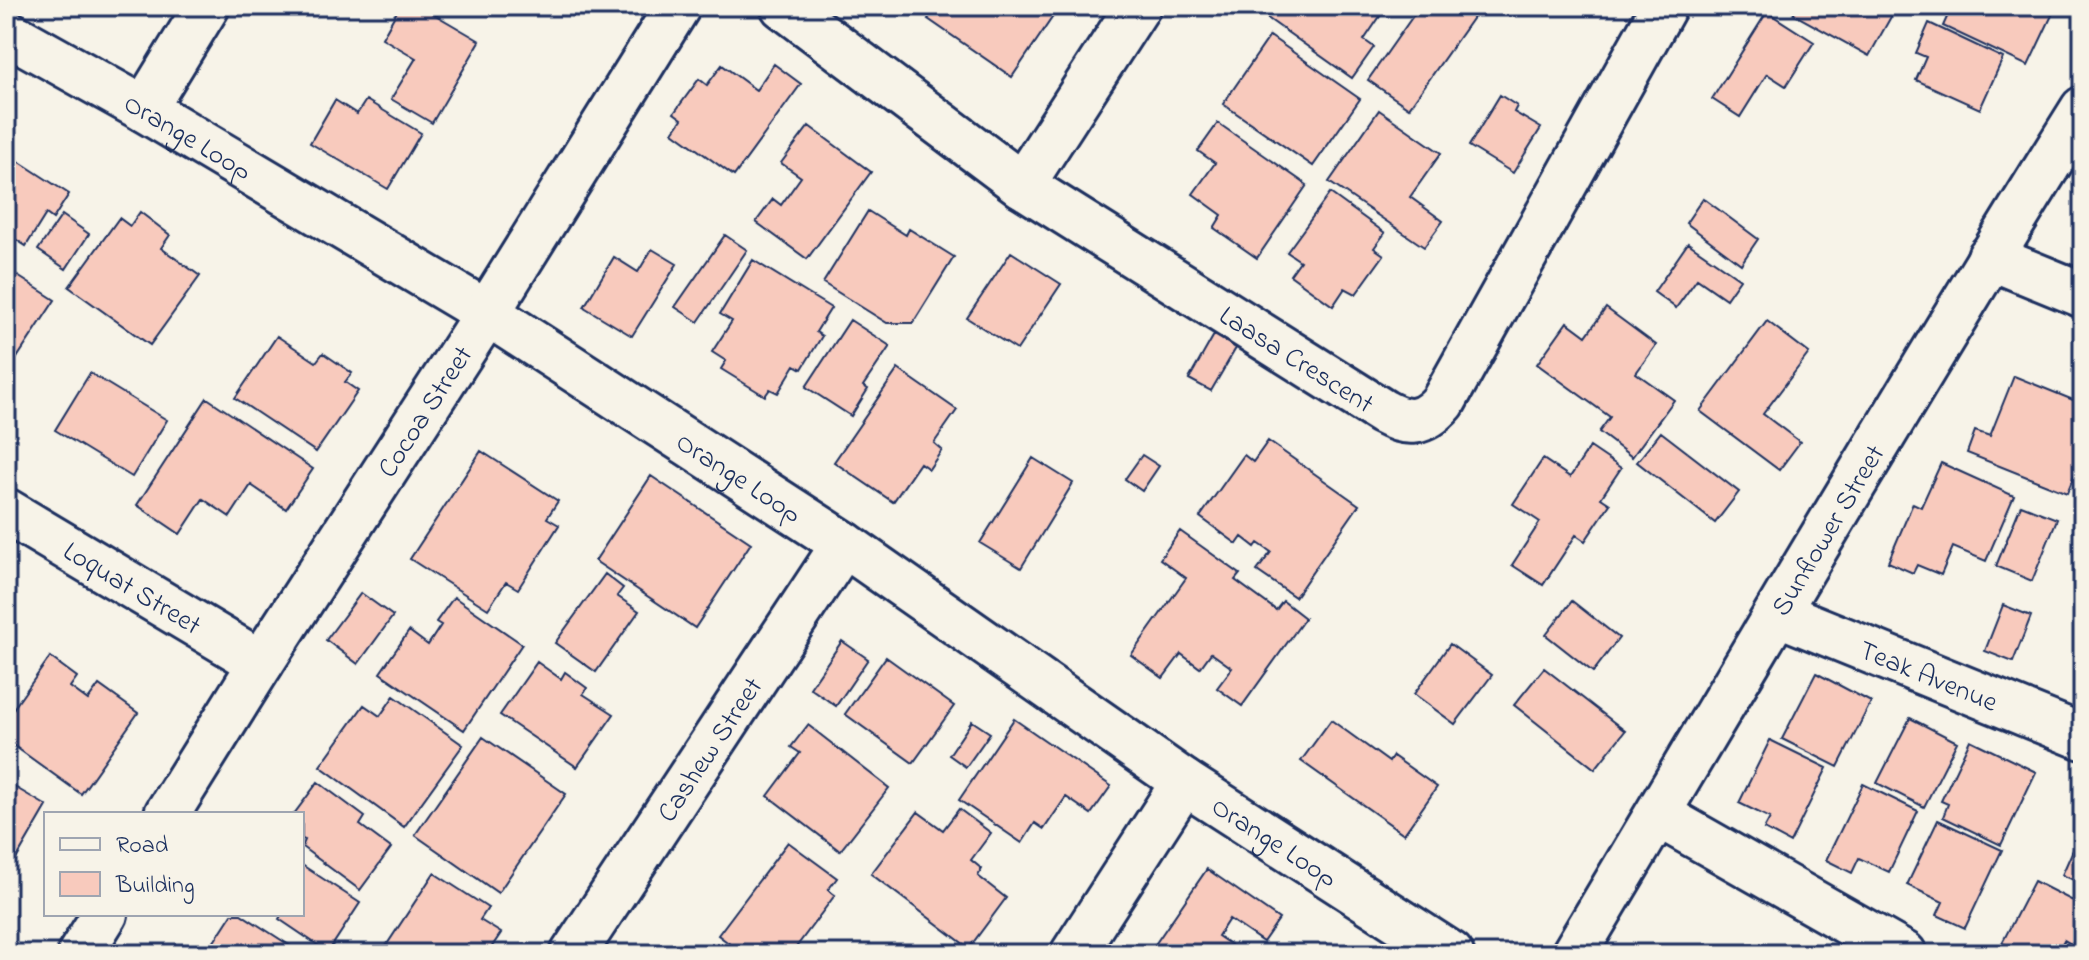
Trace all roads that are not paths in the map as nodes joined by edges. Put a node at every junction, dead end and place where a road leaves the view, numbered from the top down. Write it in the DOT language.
graph roads {
  1 [pos="207,6"];
  2 [pos="678,6"];
  3 [pos="783,6"];
  4 [pos="1138,6"];
  5 [pos="1664,6"];
  6 [pos="6,32"];
  7 [pos="144,109"];
  8 [pos="2083,109"];
  9 [pos="1022,185"];
  10 [pos="1990,257"];
  11 [pos="2083,295"];
  12 [pos="487,313"];
  13 [pos="6,511"];
  14 [pos="844,544"];
  15 [pos="1777,613"];
  16 [pos="261,663"];
  17 [pos="2083,737"];
  18 [pos="1184,782"];
  19 [pos="168,812"];
  20 [pos="1659,815"];
  21 [pos="104,916"];
  22 [pos="80,954"];
  23 [pos="573,954"];
  24 [pos="1073,954"];
  25 [pos="1451,954"];
  26 [pos="1574,954"];
  27 [pos="1904,954"];
  1 -- 7 [label="street"];
  2 -- 12 [label="street, Cocoa Street"];
  3 -- 9 [label="street, Laasa Crescent"];
  4 -- 9 [label="street"];
  5 -- 9 [label="street, Laasa Crescent"];
  6 -- 7 [label="street, Orange Loop"];
  7 -- 12 [label="street, Orange Loop"];
  8 -- 10 [label="street, Sunflower Street"];
  10 -- 11 [label="street"];
  10 -- 15 [label="street, Sunflower Street"];
  12 -- 14 [label="street, Orange Loop"];
  12 -- 16 [label="street, Cocoa Street"];
  13 -- 16 [label="street, Loquat Street"];
  14 -- 18 [label="street, Orange Loop"];
  14 -- 23 [label="street, Cashew Street"];
  15 -- 17 [label="street, Teak Avenue"];
  15 -- 20 [label="street, Sunflower Street"];
  16 -- 19 [label="street, Cocoa Street"];
  18 -- 24 [label="street"];
  18 -- 25 [label="street, Orange Loop"];
  20 -- 26 [label="street, Sunflower Street"];
  20 -- 27 [label="street"];
  21 -- 22 [label="street"];
}
